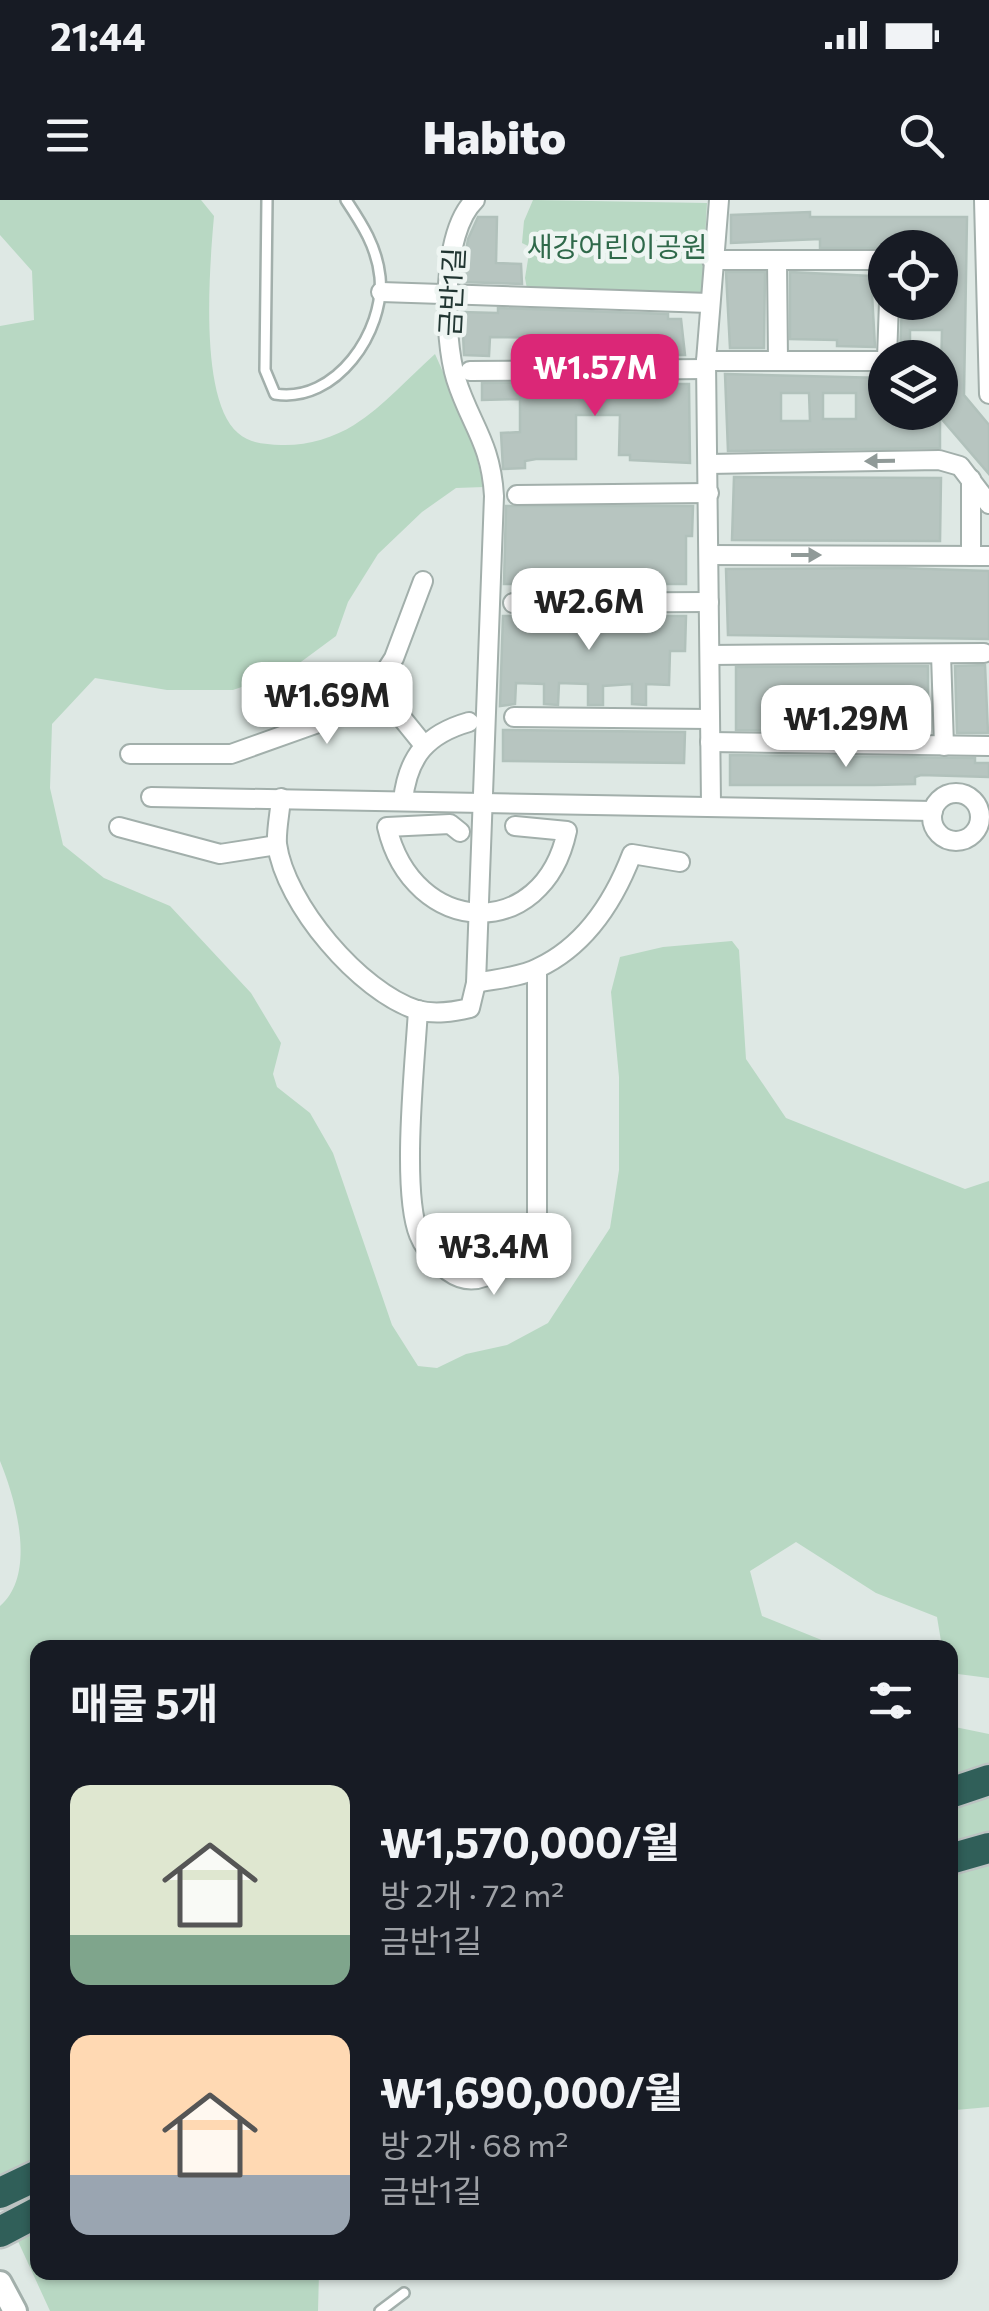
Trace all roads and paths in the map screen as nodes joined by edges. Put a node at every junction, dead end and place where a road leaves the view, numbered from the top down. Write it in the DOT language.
graph roads {
  1 [pos="267,200"];
  2 [pos="346,200"];
  3 [pos="475,200"];
  4 [pos="719,200"];
  5 [pos="984,200"];
  6 [pos="712,260"];
  7 [pos="777,260"];
  8 [pos="868,260"];
  9 [pos="380,292"];
  10 [pos="450,294"];
  11 [pos="709,303"];
  12 [pos="868,359"];
  13 [pos="778,361"];
  14 [pos="706,365"];
  15 [pos="470,371"];
  16 [pos="989,394"];
  17 [pos="709,464"];
  18 [pos="971,479"];
  19 [pos="709,493"];
  20 [pos="518,494"];
  21 [pos="989,504"];
  22 [pos="709,555"];
  23 [pos="980,556"];
  24 [pos="423,581"];
  25 [pos="709,602"];
  26 [pos="513,603"];
  27 [pos="984,653"];
  28 [pos="941,654"];
  29 [pos="710,655"];
  30 [pos="376,686"];
  31 [pos="514,716"];
  32 [pos="710,719"];
  33 [pos="469,722"];
  34 [pos="710,742"];
  35 [pos="423,744"];
  36 [pos="944,746"];
  37 [pos="989,746"];
  38 [pos="130,754"];
  39 [pos="151,796"];
  40 [pos="281,798"];
  41 [pos="403,800"];
  42 [pos="482,801"];
  43 [pos="711,804"];
  44 [pos="933,811"];
  45 [pos="515,826"];
  46 [pos="119,827"];
  47 [pos="460,832"];
  48 [pos="277,845"];
  49 [pos="680,862"];
  50 [pos="478,915"];
  51 [pos="537,969"];
  52 [pos="476,983"];
  53 [pos="418,1010"];
  54 [pos="989,1780"];
  55 [pos="958,1790"];
  56 [pos="989,1848"];
  57 [pos="958,1857"];
  58 [pos="30,2216"];
  59 [pos="0,2232"];
  60 [pos="0,2283"];
  61 [pos="404,2293"];
  62 [pos="14,2311"];
  63 [pos="380,2311"];
  1 -- 9 [label="lane"];
  2 -- 9 [label="lane"];
  3 -- 10 [label="street, 금반1길"];
  4 -- 6 [label="street"];
  5 -- 16 [label="street"];
  6 -- 7 [label="street"];
  6 -- 11 [label="street"];
  7 -- 8 [label="street"];
  7 -- 13 [label="street"];
  9 -- 10 [label="street"];
  10 -- 11 [label="street"];
  10 -- 42 [label="street, 금반1길"];
  11 -- 14 [label="street"];
  12 -- 13 [label="street, 금반1길"];
  13 -- 14 [label="street, 금반1길"];
  14 -- 15 [label="street, 금반1길"];
  14 -- 17 [label="street"];
  18 -- 17 [label="street, one-way"];
  17 -- 19 [label="street"];
  18 -- 21 [label="street"];
  18 -- 23 [label="street"];
  19 -- 20 [label="street"];
  19 -- 22 [label="street"];
  22 -- 23 [label="street, one-way"];
  22 -- 25 [label="street"];
  24 -- 30 [label="street"];
  25 -- 26 [label="street"];
  25 -- 29 [label="street"];
  27 -- 28 [label="street"];
  28 -- 29 [label="street"];
  28 -- 36 [label="street"];
  29 -- 32 [label="street"];
  30 -- 35 [label="street"];
  30 -- 38 [label="street"];
  31 -- 32 [label="street"];
  32 -- 34 [label="street"];
  33 -- 35 [label="street"];
  34 -- 36 [label="street"];
  34 -- 43 [label="street"];
  35 -- 41 [label="street"];
  36 -- 37 [label="street"];
  39 -- 40 [label="street"];
  40 -- 41 [label="street"];
  40 -- 48 [label="street"];
  41 -- 42 [label="street"];
  42 -- 43 [label="street"];
  42 -- 50 [label="street, 금반1길"];
  43 -- 44 [label="street"];
  45 -- 50 [label="street"];
  46 -- 48 [label="street"];
  47 -- 50 [label="street"];
  48 -- 53 [label="street"];
  49 -- 51 [label="street"];
  50 -- 52 [label="street, 금반1길"];
  51 -- 52 [label="street"];
  51 -- 53 [label="street"];
  52 -- 53 [label="street"];
  54 -- 55 [label="highway"];
  56 -- 57 [label="highway"];
  58 -- 59 [label="highway"];
  60 -- 62 [label="street"];
  61 -- 63 [label="lane"];
}
